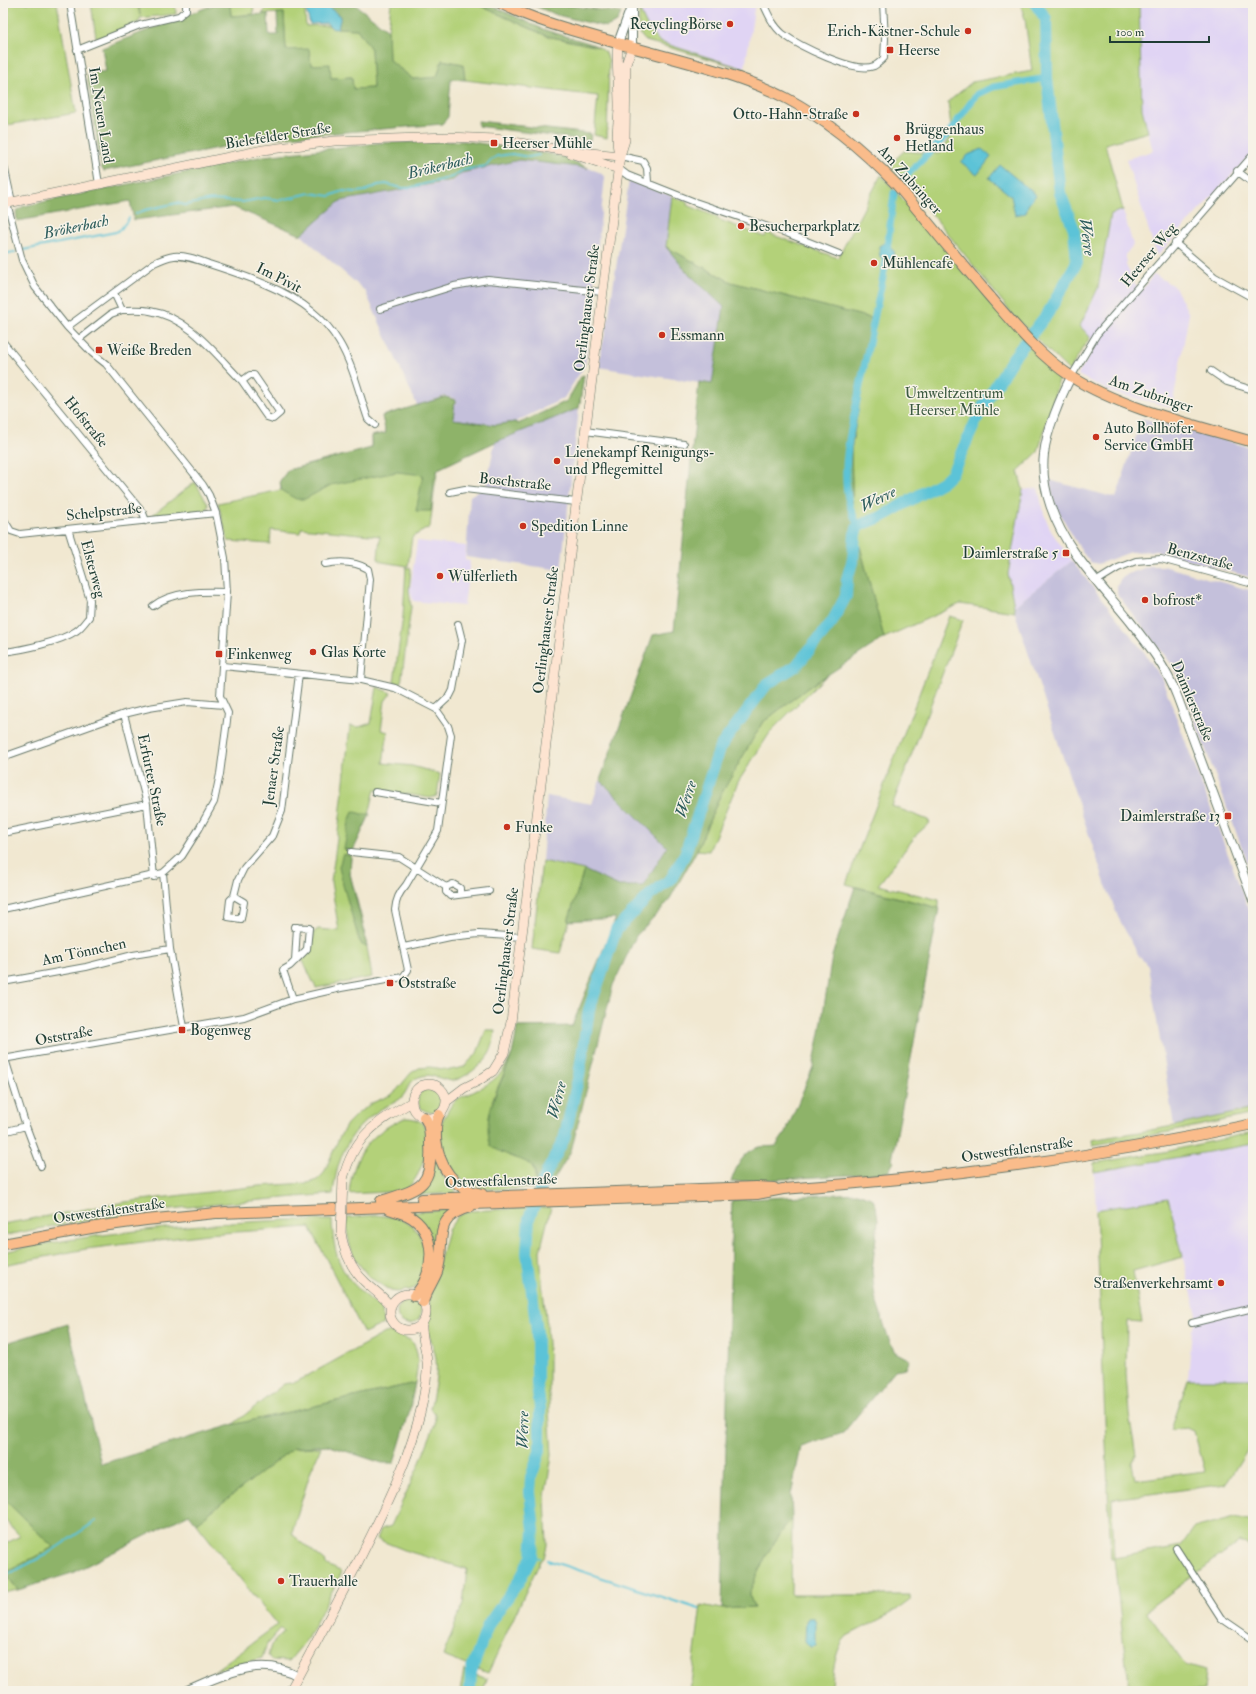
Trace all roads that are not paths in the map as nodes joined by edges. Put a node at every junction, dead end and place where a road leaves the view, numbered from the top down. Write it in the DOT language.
graph roads {
  1 [pos="70,3"];
  2 [pos="186,3"];
  3 [pos="500,3"];
  4 [pos="632,3"];
  5 [pos="763,3"];
  6 [pos="883,3"];
  7 [pos="618,43"];
  8 [pos="632,47"];
  9 [pos="77,50"];
  10 [pos="561,150"];
  11 [pos="1253,155"];
  12 [pos="620,156"];
  13 [pos="3,161"];
  14 [pos="619,169"];
  15 [pos="1237,171"];
  16 [pos="648,182"];
  17 [pos="1253,183"];
  18 [pos="99,184"];
  19 [pos="7,203"];
  20 [pos="1175,243"];
  21 [pos="838,254"];
  22 [pos="602,292"];
  23 [pos="114,293"];
  24 [pos="1253,298"];
  25 [pos="380,309"];
  26 [pos="122,310"];
  27 [pos="67,327"];
  28 [pos="79,339"];
  29 [pos="3,342"];
  30 [pos="1211,371"];
  31 [pos="1071,377"];
  32 [pos="242,381"];
  33 [pos="1253,390"];
  34 [pos="375,425"];
  35 [pos="585,431"];
  36 [pos="1253,442"];
  37 [pos="684,444"];
  38 [pos="450,492"];
  39 [pos="576,502"];
  40 [pos="216,514"];
  41 [pos="3,518"];
  42 [pos="146,521"];
  43 [pos="68,529"];
  44 [pos="325,564"];
  45 [pos="1097,581"];
  46 [pos="1253,584"];
  47 [pos="228,592"];
  48 [pos="153,606"];
  49 [pos="458,624"];
  50 [pos="3,652"];
  51 [pos="223,666"];
  52 [pos="299,674"];
  53 [pos="361,680"];
  54 [pos="224,705"];
  55 [pos="436,709"];
  56 [pos="124,714"];
  57 [pos="3,757"];
  58 [pos="375,792"];
  59 [pos="442,803"];
  60 [pos="147,804"];
  61 [pos="3,833"];
  62 [pos="351,852"];
  63 [pos="416,868"];
  64 [pos="163,874"];
  65 [pos="154,876"];
  66 [pos="446,887"];
  67 [pos="488,891"];
  68 [pos="460,894"];
  69 [pos="234,896"];
  70 [pos="1253,900"];
  71 [pos="3,909"];
  72 [pos="522,937"];
  73 [pos="404,947"];
  74 [pos="170,949"];
  75 [pos="294,961"];
  76 [pos="3,982"];
  77 [pos="293,999"];
  78 [pos="184,1027"];
  79 [pos="4,1059"];
  80 [pos="464,1088"];
  81 [pos="443,1090"];
  82 [pos="447,1101"];
  83 [pos="412,1102"];
  84 [pos="395,1113"];
  85 [pos="420,1115"];
  86 [pos="440,1115"];
  87 [pos="1253,1124"];
  88 [pos="26,1126"];
  89 [pos="3,1132"];
  90 [pos="41,1166"];
  91 [pos="496,1200"];
  92 [pos="381,1204"];
  93 [pos="3,1244"];
  94 [pos="378,1291"];
  95 [pos="414,1296"];
  96 [pos="398,1298"];
  97 [pos="423,1302"];
  98 [pos="391,1307"];
  99 [pos="1253,1308"];
  100 [pos="1192,1323"];
  101 [pos="422,1324"];
  102 [pos="409,1330"];
  103 [pos="424,1344"];
  104 [pos="1176,1548"];
  105 [pos="1253,1640"];
  106 [pos="298,1676"];
  107 [pos="185,1691"];
  108 [pos="290,1691"];
  1 -- 9 [label="street, Im Neuen Land"];
  2 -- 9 [label="street, Im Neuen Land"];
  3 -- 7 [label="main road, Am Zubringer"];
  4 -- 7 [label="street, Oerlinghauser Straße"];
  4 -- 8 [label="street, Oerlinghauser Straße"];
  5 -- 6 [label="street"];
  7 -- 8 [label="main road, Am Zubringer"];
  7 -- 12 [label="main road, Oerlinghauser Straße"];
  8 -- 12 [label="main road, Oerlinghauser Straße"];
  8 -- 31 [label="main road, Am Zubringer"];
  9 -- 18 [label="street, Im Neuen Land"];
  10 -- 12 [label="main road, Bielefelder Straße"];
  10 -- 14 [label="main road, Bielefelder Straße"];
  10 -- 18 [label="main road, Bielefelder Straße"];
  11 -- 15 [label="street, Heerser Weg"];
  12 -- 14 [label="main road, Oerlinghauser Straße"];
  12 -- 16 [label="street"];
  13 -- 19 [label="street"];
  14 -- 16 [label="street"];
  14 -- 22 [label="main road, Oerlinghauser Straße"];
  15 -- 17 [label="street"];
  15 -- 20 [label="street, Heerser Weg"];
  16 -- 21 [label="street"];
  18 -- 19 [label="main road, Bielefelder Straße"];
  19 -- 27 [label="street"];
  20 -- 24 [label="street"];
  20 -- 31 [label="street, Heerser Weg"];
  22 -- 25 [label="street"];
  22 -- 35 [label="main road, Oerlinghauser Straße"];
  23 -- 26 [label="street"];
  23 -- 27 [label="street, Im Pivit"];
  23 -- 34 [label="street, Im Pivit"];
  26 -- 28 [label="street"];
  26 -- 32 [label="street"];
  27 -- 28 [label="street"];
  28 -- 40 [label="street"];
  29 -- 42 [label="street, Hofstraße"];
  30 -- 33 [label="street"];
  31 -- 36 [label="main road, Am Zubringer"];
  31 -- 45 [label="street, Daimlerstraße"];
  32 -- 32 [label="street"];
  35 -- 37 [label="street"];
  35 -- 39 [label="main road, Oerlinghauser Straße"];
  38 -- 39 [label="street, Boschstraße"];
  39 -- 72 [label="main road, Oerlinghauser Straße"];
  40 -- 42 [label="street, Schelpstraße"];
  40 -- 47 [label="street"];
  41 -- 43 [label="street, Schelpstraße"];
  42 -- 43 [label="street, Schelpstraße"];
  43 -- 50 [label="street, Elsterweg"];
  44 -- 53 [label="street"];
  45 -- 46 [label="street, Benzstraße"];
  45 -- 70 [label="street, Daimlerstraße"];
  47 -- 48 [label="street"];
  47 -- 51 [label="street"];
  49 -- 55 [label="street"];
  51 -- 52 [label="street"];
  51 -- 54 [label="street"];
  52 -- 53 [label="street"];
  52 -- 69 [label="street, Jenaer Straße"];
  53 -- 55 [label="street"];
  54 -- 56 [label="street"];
  54 -- 64 [label="street"];
  55 -- 59 [label="street"];
  56 -- 57 [label="street"];
  56 -- 60 [label="street, Erfurter Straße"];
  58 -- 59 [label="street"];
  59 -- 63 [label="street"];
  60 -- 61 [label="street"];
  60 -- 65 [label="street, Erfurter Straße"];
  62 -- 63 [label="street"];
  63 -- 66 [label="street"];
  63 -- 73 [label="street"];
  64 -- 65 [label="street"];
  64 -- 74 [label="street"];
  65 -- 71 [label="street"];
  66 -- 68 [label="street"];
  66 -- 68 [label="street"];
  67 -- 68 [label="street"];
  72 -- 73 [label="street"];
  72 -- 80 [label="main road, Oerlinghauser Straße"];
  73 -- 77 [label="street, Oststraße"];
  74 -- 76 [label="street, Am Tönnchen"];
  74 -- 78 [label="street"];
  75 -- 75 [label="street"];
  75 -- 77 [label="street"];
  77 -- 78 [label="street, Oststraße"];
  78 -- 79 [label="street, Oststraße"];
  79 -- 88 [label="street"];
  80 -- 81 [label="main road, Oerlinghauser Straße"];
  80 -- 82 [label="main road, Oerlinghauser Straße"];
  81 -- 82 [label="main road"];
  81 -- 83 [label="main road"];
  82 -- 86 [label="main road"];
  83 -- 84 [label="main road"];
  83 -- 85 [label="main road"];
  84 -- 85 [label="main road"];
  84 -- 94 [label="main road, bridge"];
  85 -- 86 [label="main road"];
  85 -- 92 [label="main road"];
  86 -- 91 [label="main road"];
  87 -- 91 [label="main road, Ostwestfalenstraße"];
  88 -- 89 [label="street"];
  88 -- 90 [label="street"];
  91 -- 92 [label="main road, Ostwestfalenstraße"];
  91 -- 97 [label="main road"];
  92 -- 93 [label="main road, Ostwestfalenstraße"];
  92 -- 95 [label="main road"];
  94 -- 96 [label="main road"];
  94 -- 98 [label="main road"];
  95 -- 96 [label="main road"];
  95 -- 97 [label="main road"];
  96 -- 98 [label="main road"];
  97 -- 101 [label="main road"];
  98 -- 102 [label="main road"];
  99 -- 100 [label="street"];
  101 -- 102 [label="main road"];
  101 -- 103 [label="main road"];
  102 -- 103 [label="main road"];
  103 -- 106 [label="main road"];
  104 -- 105 [label="street"];
  106 -- 107 [label="street"];
  106 -- 108 [label="main road"];
}
